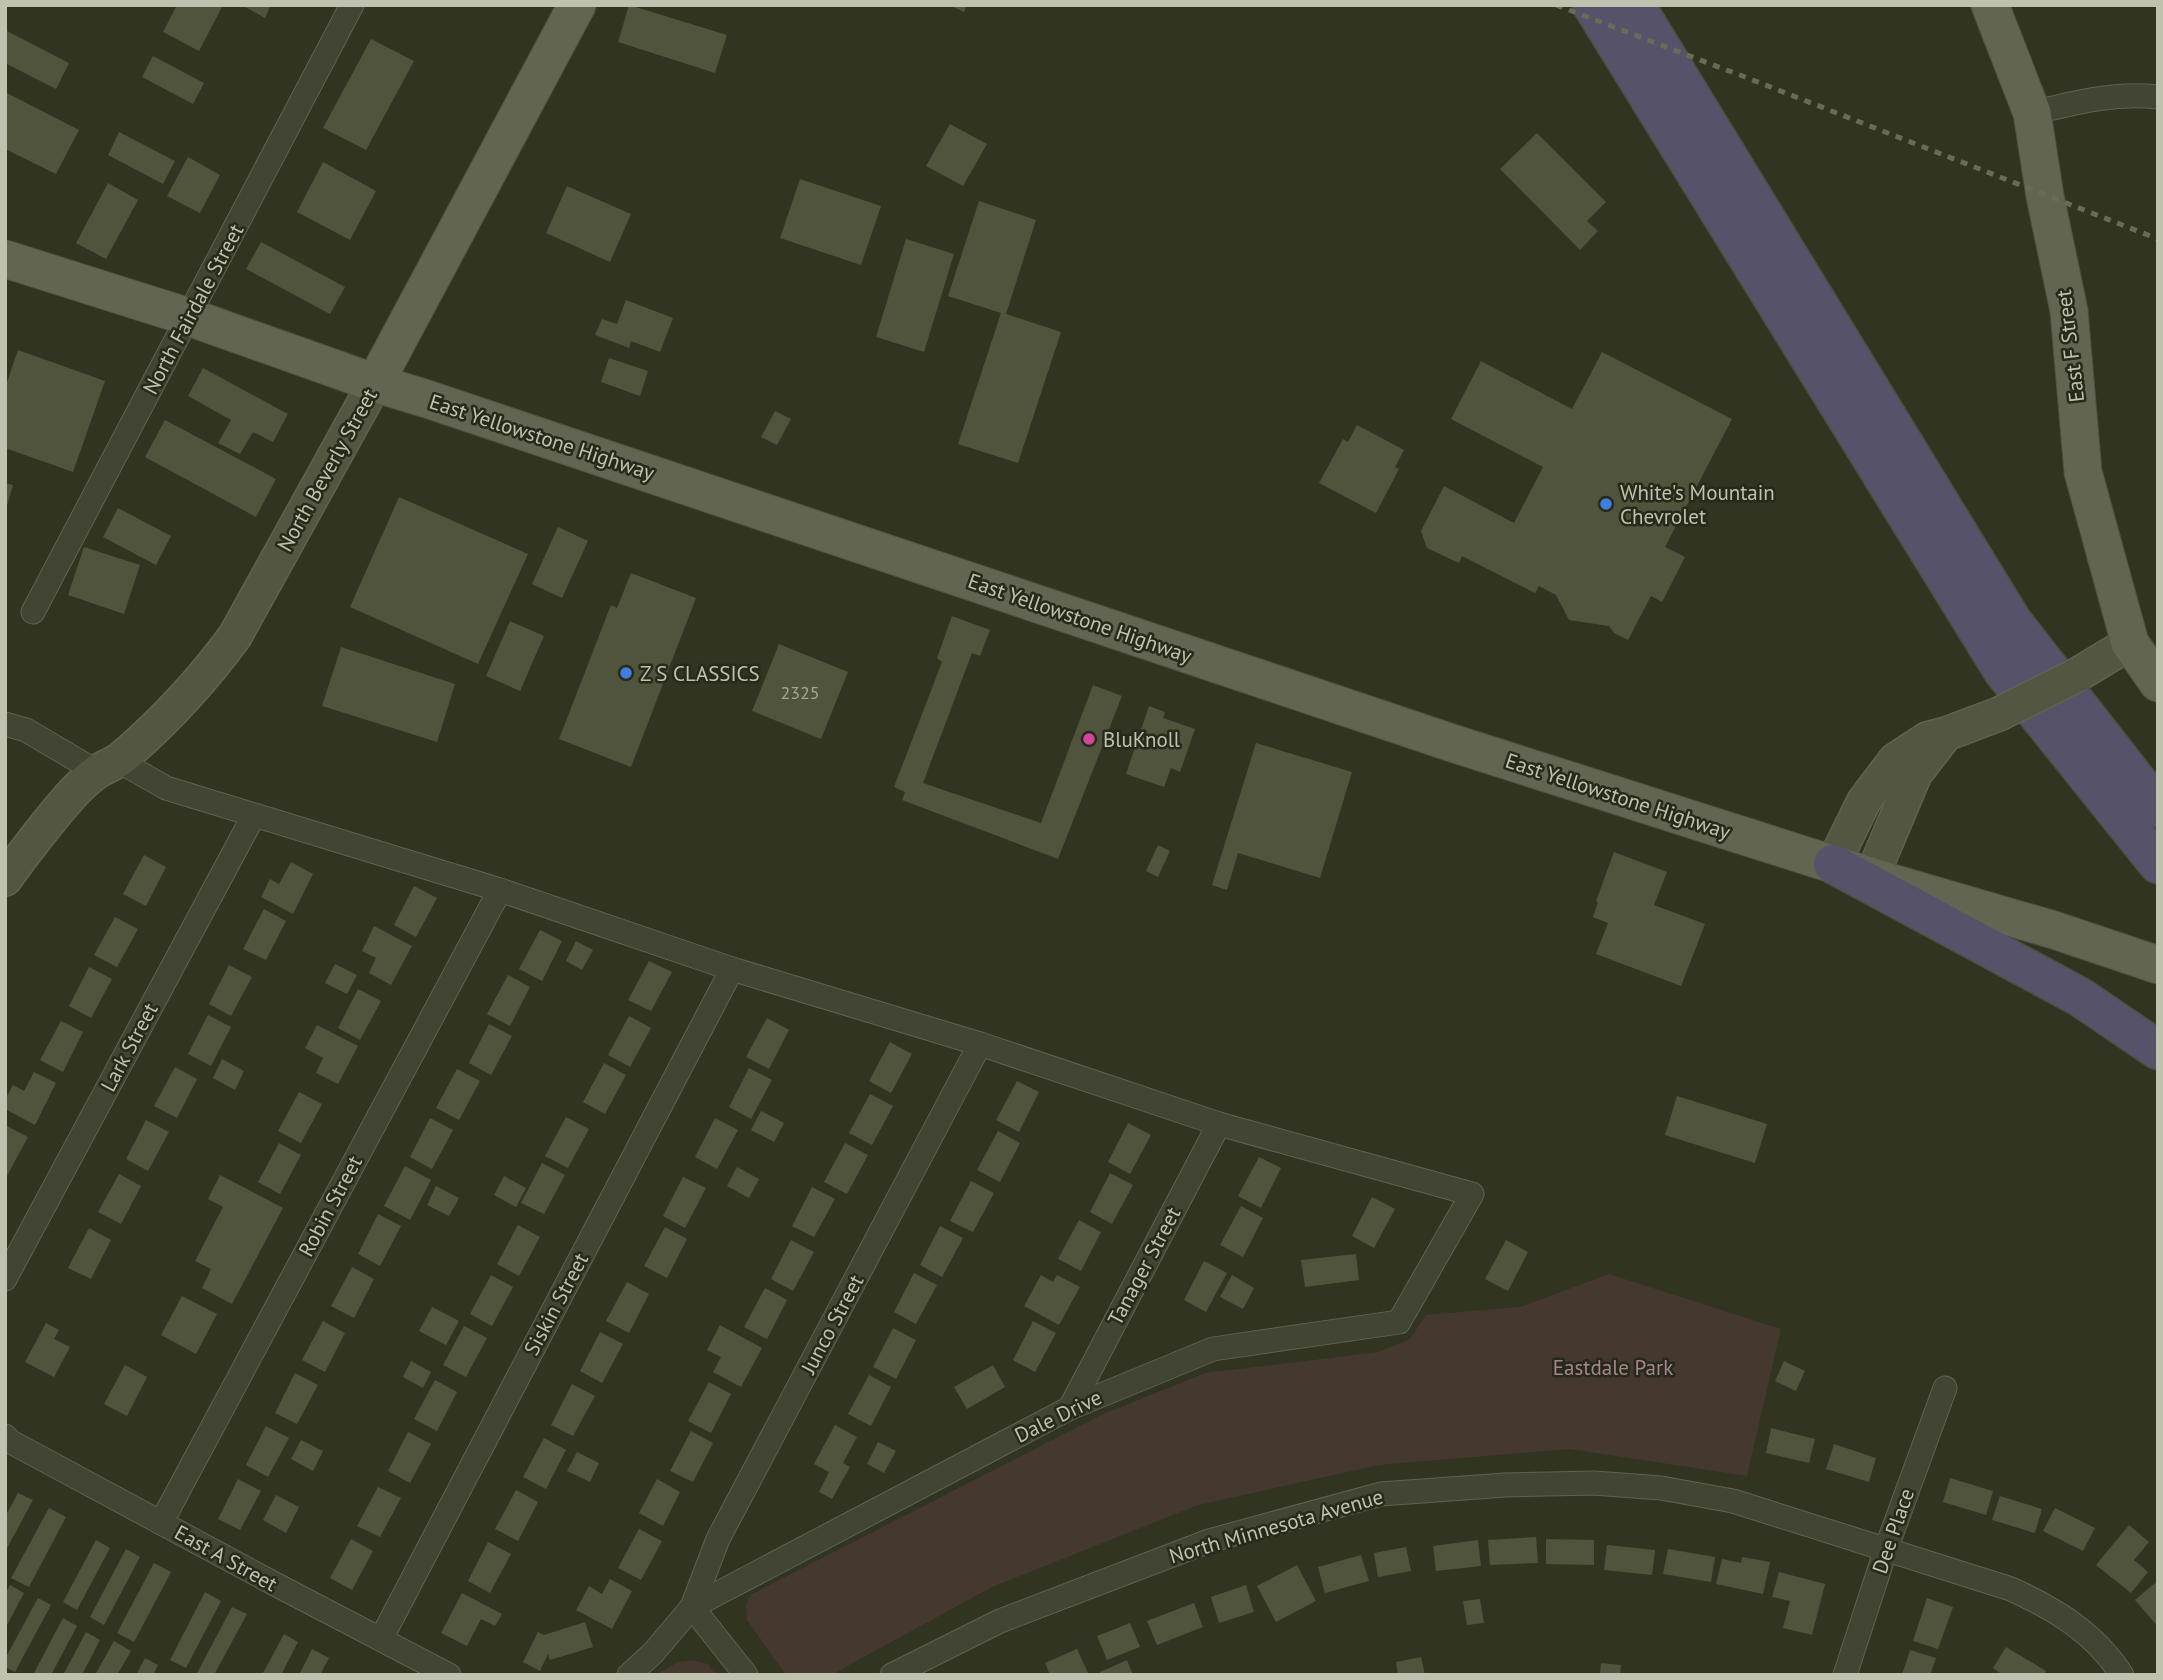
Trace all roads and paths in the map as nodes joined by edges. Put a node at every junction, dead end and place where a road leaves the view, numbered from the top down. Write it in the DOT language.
graph roads {
  1 [pos="352,5"];
  2 [pos="577,5"];
  3 [pos="1592,5"];
  4 [pos="1635,5"];
  5 [pos="1990,5"];
  6 [pos="2158,97"];
  7 [pos="2032,113"];
  8 [pos="5,259"];
  9 [pos="189,317"];
  10 [pos="375,383"];
  11 [pos="33,612"];
  12 [pos="2130,643"];
  13 [pos="2158,683"];
  14 [pos="5,724"];
  15 [pos="1946,734"];
  16 [pos="108,766"];
  17 [pos="2158,808"];
  18 [pos="254,815"];
  19 [pos="1833,864"];
  20 [pos="2158,864"];
  21 [pos="1872,877"];
  22 [pos="5,879"];
  23 [pos="499,890"];
  24 [pos="2158,965"];
  25 [pos="732,969"];
  26 [pos="980,1044"];
  27 [pos="2158,1050"];
  28 [pos="1219,1124"];
  29 [pos="5,1279"];
  30 [pos="1945,1388"];
  31 [pos="1070,1408"];
  32 [pos="5,1436"];
  33 [pos="161,1522"];
  34 [pos="1886,1549"];
  35 [pos="692,1607"];
  36 [pos="381,1640"];
  37 [pos="449,1675"];
  38 [pos="629,1675"];
  39 [pos="746,1675"];
  40 [pos="892,1675"];
  41 [pos="1845,1675"];
  42 [pos="2122,1675"];
  1 -- 9 [label="street, North Fairdale Street"];
  2 -- 10 [label="main road, North Beverly Street"];
  3 -- 20 [label="highway"];
  4 -- 17 [label="highway"];
  5 -- 7 [label="main road, East F Street"];
  6 -- 7 [label="street"];
  7 -- 12 [label="main road, East F Street"];
  8 -- 9 [label="main road, East Yellowstone Highway"];
  9 -- 10 [label="main road, East Yellowstone Highway"];
  9 -- 11 [label="street, North Fairdale Street"];
  10 -- 16 [label="main road, North Beverly Street"];
  10 -- 19 [label="main road, East Yellowstone Highway"];
  12 -- 13 [label="main road, East F Street"];
  12 -- 15 [label="main road, bridge"];
  14 -- 16 [label="street"];
  15 -- 19 [label="main road"];
  15 -- 21 [label="main road"];
  16 -- 18 [label="street"];
  16 -- 22 [label="main road, North Beverly Street"];
  18 -- 23 [label="street"];
  18 -- 29 [label="street, Lark Street"];
  19 -- 21 [label="main road, East Yellowstone Highway"];
  19 -- 27 [label="highway"];
  21 -- 24 [label="main road, East Yellowstone Highway"];
  23 -- 25 [label="street"];
  23 -- 33 [label="street, Robin Street"];
  25 -- 26 [label="street"];
  25 -- 36 [label="street, Siskin Street"];
  26 -- 28 [label="street"];
  26 -- 35 [label="street, Junco Street"];
  28 -- 31 [label="street, Tanager Street"];
  28 -- 31 [label="street, Dale Drive"];
  30 -- 34 [label="street, Dee Place"];
  31 -- 35 [label="street, Dale Drive"];
  32 -- 33 [label="street, East A Street"];
  33 -- 36 [label="street, East A Street"];
  34 -- 40 [label="street, North Minnesota Avenue"];
  34 -- 41 [label="street, Dee Place"];
  34 -- 42 [label="street, North Minnesota Avenue"];
  35 -- 38 [label="street, Dale Drive"];
  35 -- 39 [label="street"];
  36 -- 37 [label="street, East A Street"];
}
